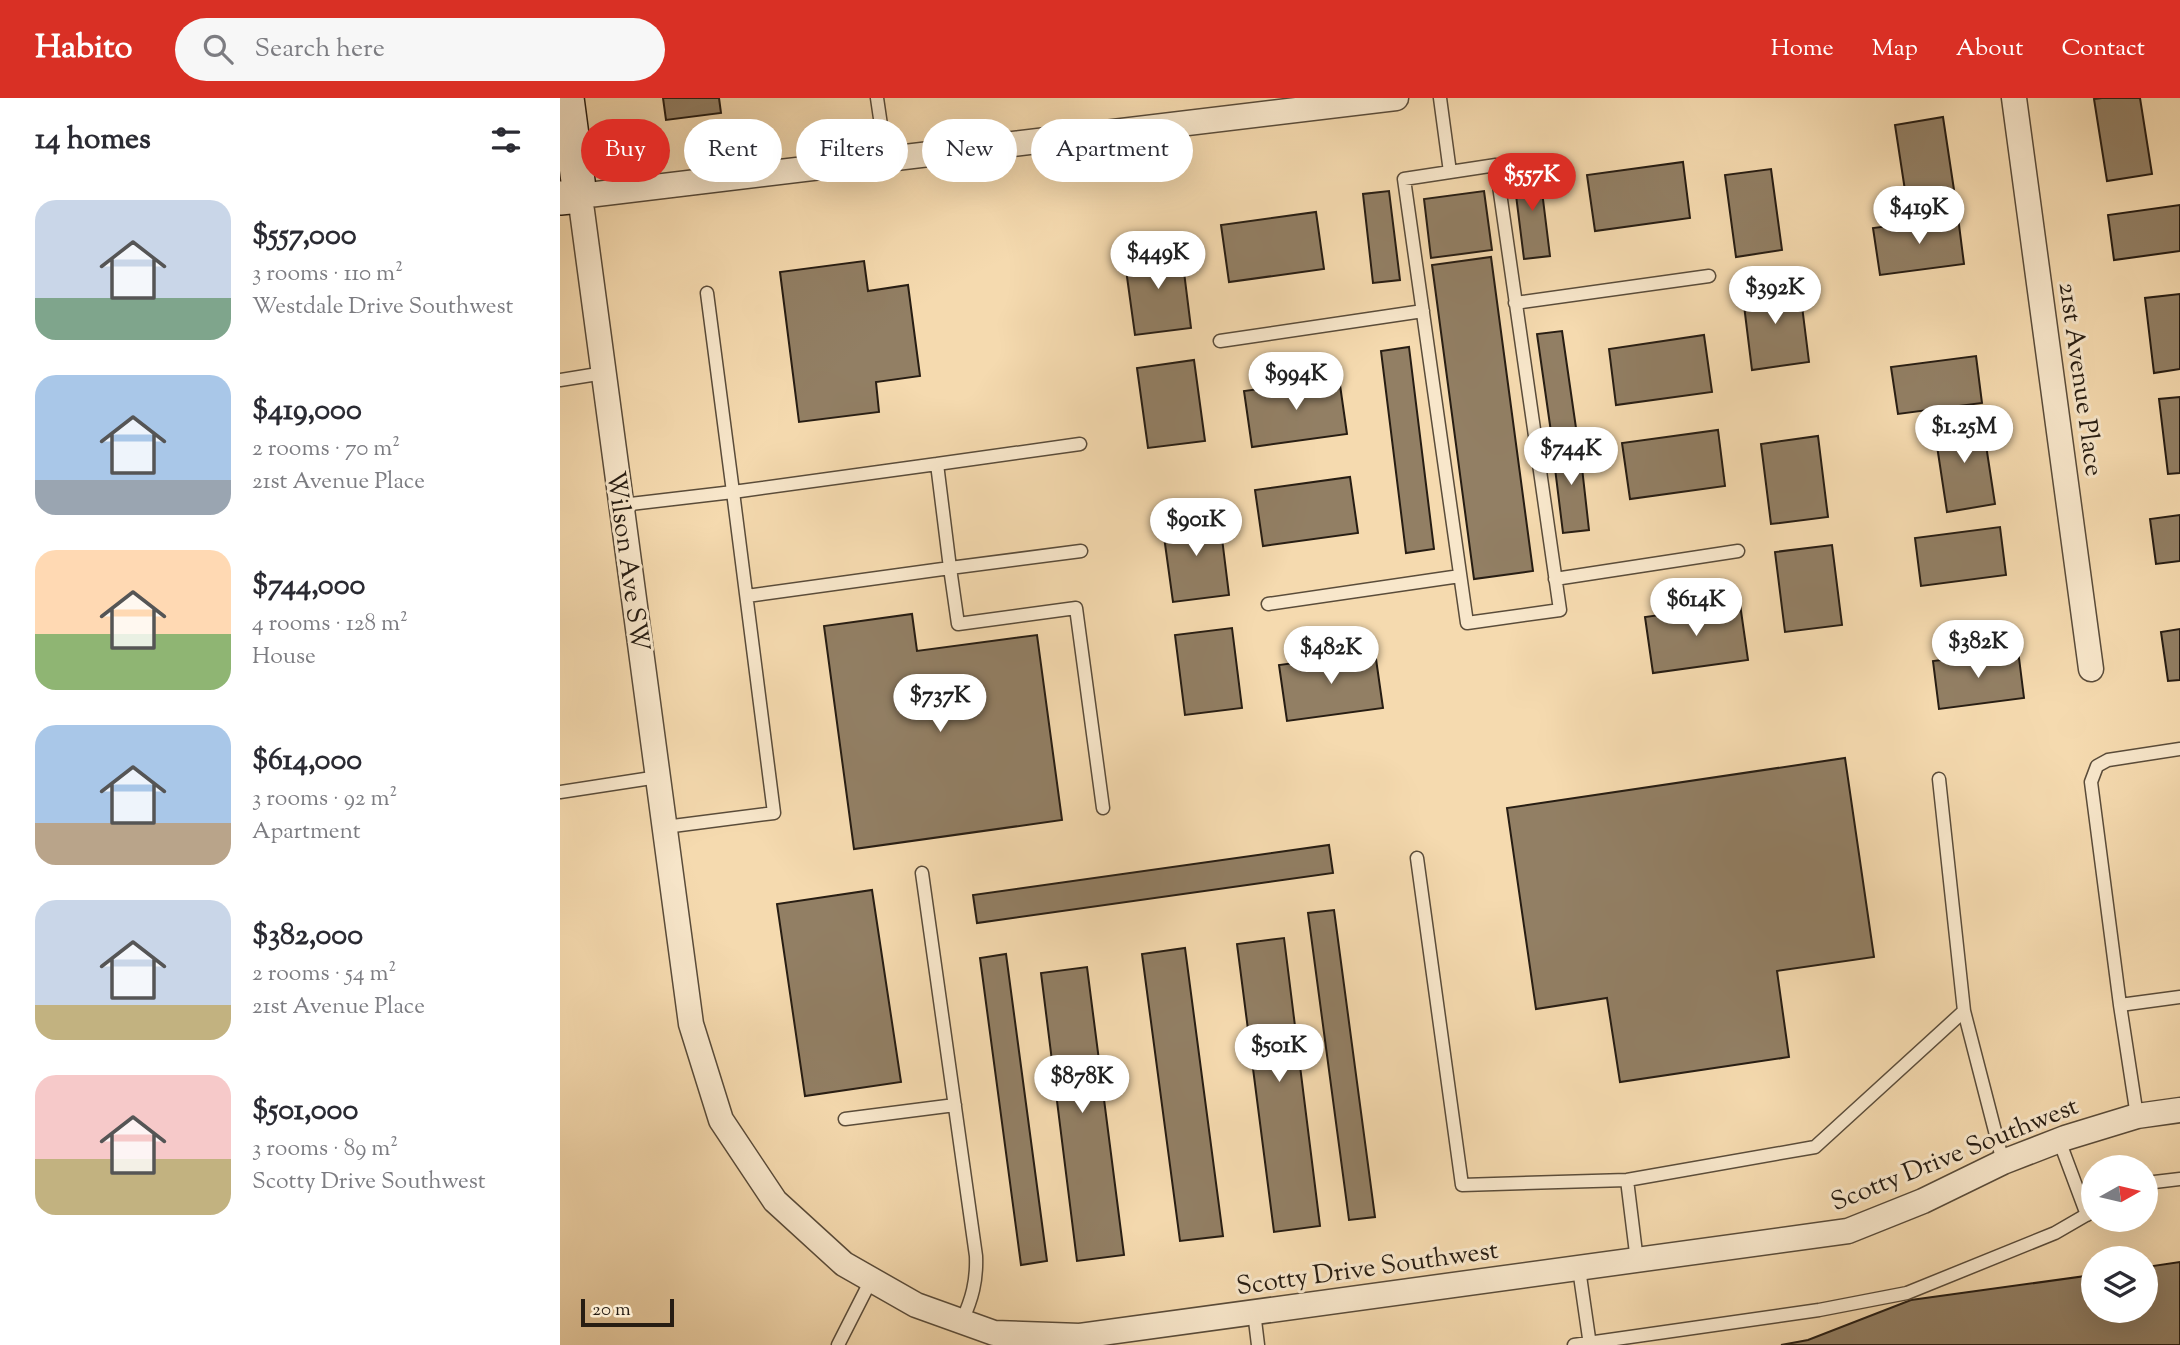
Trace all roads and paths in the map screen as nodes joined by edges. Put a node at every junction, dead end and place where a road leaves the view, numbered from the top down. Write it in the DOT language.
graph roads {
  1 [pos="567,98"];
  2 [pos="877,98"];
  3 [pos="1396,98"];
  4 [pos="1440,98"];
  5 [pos="2014,98"];
  6 [pos="1272,106"];
  7 [pos="880,119"];
  8 [pos="908,156"];
  9 [pos="796,170"];
  10 [pos="1450,172"];
  11 [pos="570,197"];
  12 [pos="1709,276"];
  13 [pos="707,293"];
  14 [pos="1515,303"];
  15 [pos="1423,311"];
  16 [pos="1220,341"];
  17 [pos="604,373"];
  18 [pos="560,380"];
  19 [pos="1080,444"];
  20 [pos="937,464"];
  21 [pos="733,492"];
  22 [pos="622,505"];
  23 [pos="1081,551"];
  24 [pos="1738,551"];
  25 [pos="950,568"];
  26 [pos="1460,576"];
  27 [pos="1555,579"];
  28 [pos="747,596"];
  29 [pos="1268,604"];
  30 [pos="2091,669"];
  31 [pos="2180,749"];
  32 [pos="658,777"];
  33 [pos="1939,779"];
  34 [pos="560,792"];
  35 [pos="1102,808"];
  36 [pos="665,827"];
  37 [pos="1417,858"];
  38 [pos="922,873"];
  39 [pos="2180,997"];
  40 [pos="2120,1006"];
  41 [pos="1964,1011"];
  42 [pos="691,1024"];
  43 [pos="955,1105"];
  44 [pos="2180,1111"];
  45 [pos="2137,1116"];
  46 [pos="845,1118"];
  47 [pos="2059,1140"];
  48 [pos="2003,1162"];
  49 [pos="2180,1179"];
  50 [pos="1627,1180"];
  51 [pos="2158,1182"];
  52 [pos="2081,1192"];
  53 [pos="2081,1218"];
  54 [pos="1637,1261"];
  55 [pos="1579,1269"];
  56 [pos="872,1280"];
  57 [pos="1254,1312"];
  58 [pos="962,1321"];
  59 [pos="1023,1339"];
  60 [pos="1590,1344"];
  61 [pos="838,1345"];
  62 [pos="1258,1345"];
  63 [pos="1574,1345"];
  1 -- 11 [label="street, Wilson Ave SW"];
  2 -- 7 [label="lane"];
  3 -- 6 [label="street"];
  4 -- 10 [label="lane"];
  5 -- 30 [label="street, 21st Avenue Place"];
  6 -- 8 [label="street"];
  9 -- 11 [label="street"];
  10 -- 14 [label="lane"];
  10 -- 15 [label="lane"];
  11 -- 17 [label="street, Wilson Ave SW"];
  12 -- 14 [label="lane"];
  13 -- 21 [label="lane"];
  14 -- 27 [label="lane"];
  15 -- 16 [label="lane"];
  15 -- 26 [label="lane"];
  17 -- 18 [label="lane"];
  17 -- 22 [label="street, Wilson Ave SW"];
  19 -- 20 [label="lane"];
  20 -- 21 [label="lane"];
  20 -- 25 [label="lane"];
  21 -- 22 [label="lane"];
  21 -- 28 [label="lane"];
  22 -- 32 [label="street, Wilson Ave SW"];
  23 -- 25 [label="lane"];
  24 -- 27 [label="lane"];
  25 -- 28 [label="lane"];
  25 -- 35 [label="lane"];
  26 -- 27 [label="lane"];
  26 -- 29 [label="lane"];
  28 -- 36 [label="lane"];
  31 -- 40 [label="lane"];
  32 -- 34 [label="lane"];
  32 -- 36 [label="street, Wilson Ave SW"];
  33 -- 41 [label="lane"];
  36 -- 42 [label="street, Wilson Ave SW"];
  37 -- 50 [label="lane"];
  38 -- 43 [label="lane"];
  39 -- 40 [label="lane"];
  40 -- 45 [label="lane"];
  41 -- 48 [label="lane"];
  41 -- 50 [label="lane"];
  42 -- 56 [label="street, Scotty Drive Southwest"];
  43 -- 46 [label="lane"];
  43 -- 58 [label="lane"];
  44 -- 45 [label="street, Scotty Drive Southwest"];
  45 -- 47 [label="street, Scotty Drive Southwest"];
  47 -- 48 [label="street, Scotty Drive Southwest"];
  47 -- 52 [label="lane"];
  48 -- 54 [label="street, Scotty Drive Southwest"];
  49 -- 51 [label="lane"];
  50 -- 54 [label="lane"];
  53 -- 60 [label="lane"];
  54 -- 55 [label="street, Scotty Drive Southwest"];
  55 -- 57 [label="street, Scotty Drive Southwest"];
  55 -- 60 [label="lane"];
  56 -- 58 [label="street, Scotty Drive Southwest"];
  56 -- 61 [label="lane"];
  57 -- 59 [label="street, Scotty Drive Southwest"];
  57 -- 62 [label="lane"];
  58 -- 59 [label="street, Scotty Drive Southwest"];
  60 -- 63 [label="lane"];
}
